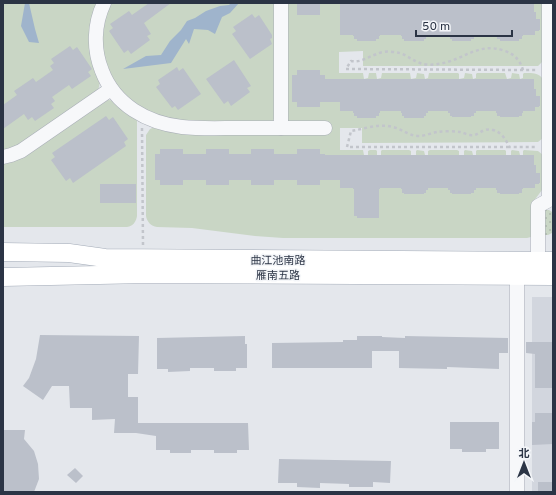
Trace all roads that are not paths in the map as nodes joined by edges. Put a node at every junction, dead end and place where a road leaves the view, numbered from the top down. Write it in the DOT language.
graph roads {
  1 [pos="104,3"];
  2 [pos="281,3"];
  3 [pos="549,3"];
  4 [pos="111,88"];
  5 [pos="281,128"];
  6 [pos="325,128"];
  7 [pos="3,157"];
  8 [pos="551,202"];
  9 [pos="3,252"];
  10 [pos="546,261"];
  11 [pos="517,276"];
  12 [pos="553,276"];
  13 [pos="3,277"];
  14 [pos="517,492"];
  1 -- 4 [label="street"];
  2 -- 5 [label="street"];
  3 -- 8 [label="street"];
  4 -- 5 [label="street"];
  4 -- 7 [label="street"];
  5 -- 6 [label="street"];
  8 -- 10 [label="street"];
  9 -- 10 [label="main road, 曲江池南路"];
  11 -- 12 [label="main road, 雁南五路"];
  11 -- 13 [label="main road, 雁南五路"];
  11 -- 14 [label="street"];
}
